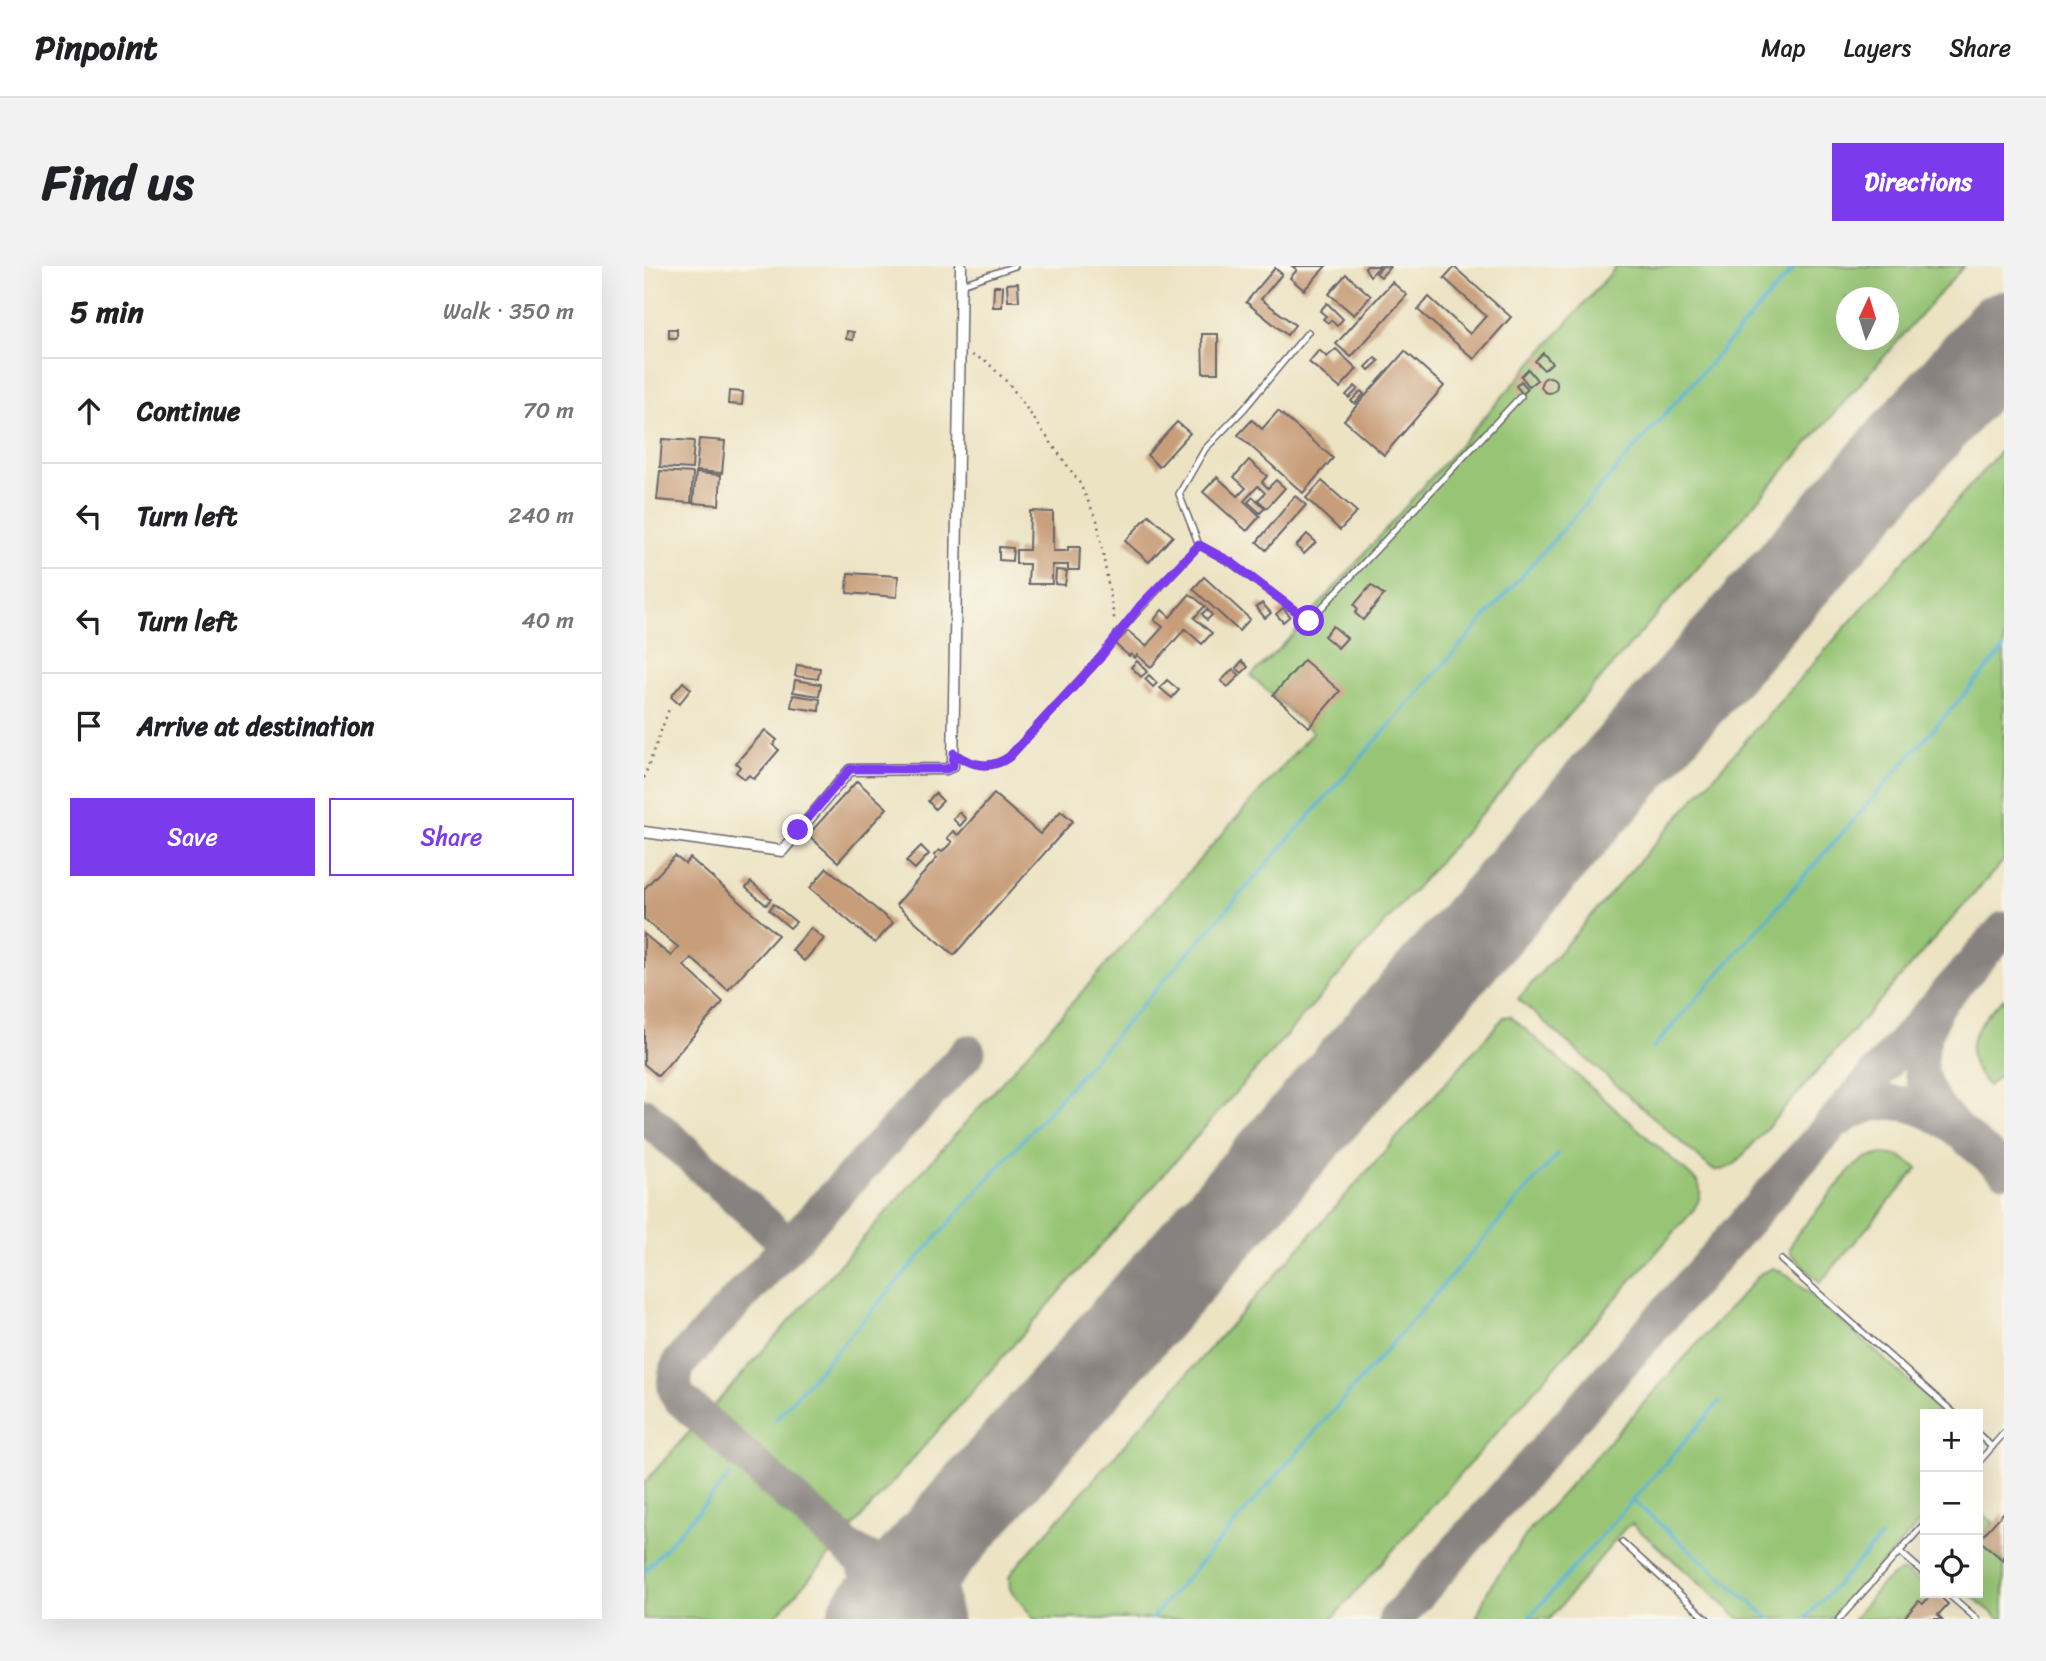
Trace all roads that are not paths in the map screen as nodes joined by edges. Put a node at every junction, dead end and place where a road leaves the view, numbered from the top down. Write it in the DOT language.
graph roads {
  1 [pos="961,266"];
  2 [pos="1015,266"];
  3 [pos="960,284"];
  4 [pos="1308,332"];
  5 [pos="1521,396"];
  6 [pos="1199,545"];
  7 [pos="1117,634"];
  8 [pos="1100,658"];
  9 [pos="954,753"];
  10 [pos="644,832"];
  11 [pos="1781,1260"];
  12 [pos="1949,1409"];
  13 [pos="2004,1433"];
  14 [pos="1983,1439"];
  15 [pos="1992,1447"];
  16 [pos="1983,1457"];
  17 [pos="1920,1529"];
  18 [pos="1622,1542"];
  19 [pos="1900,1552"];
  20 [pos="1920,1570"];
  21 [pos="1953,1598"];
  22 [pos="1707,1619"];
  23 [pos="1839,1619"];
  24 [pos="1978,1619"];
  1 -- 3 [label="street"];
  2 -- 3 [label="lane"];
  3 -- 9 [label="street"];
  4 -- 6 [label="lane"];
  5 -- 6 [label="lane"];
  6 -- 7 [label="lane"];
  8 -- 9 [label="lane"];
  9 -- 10 [label="street"];
  11 -- 12 [label="lane"];
  13 -- 15 [label="lane"];
  14 -- 15 [label="lane"];
  15 -- 16 [label="lane"];
  17 -- 19 [label="lane"];
  18 -- 22 [label="lane"];
  19 -- 20 [label="lane"];
  19 -- 23 [label="lane"];
  21 -- 24 [label="lane"];
}
